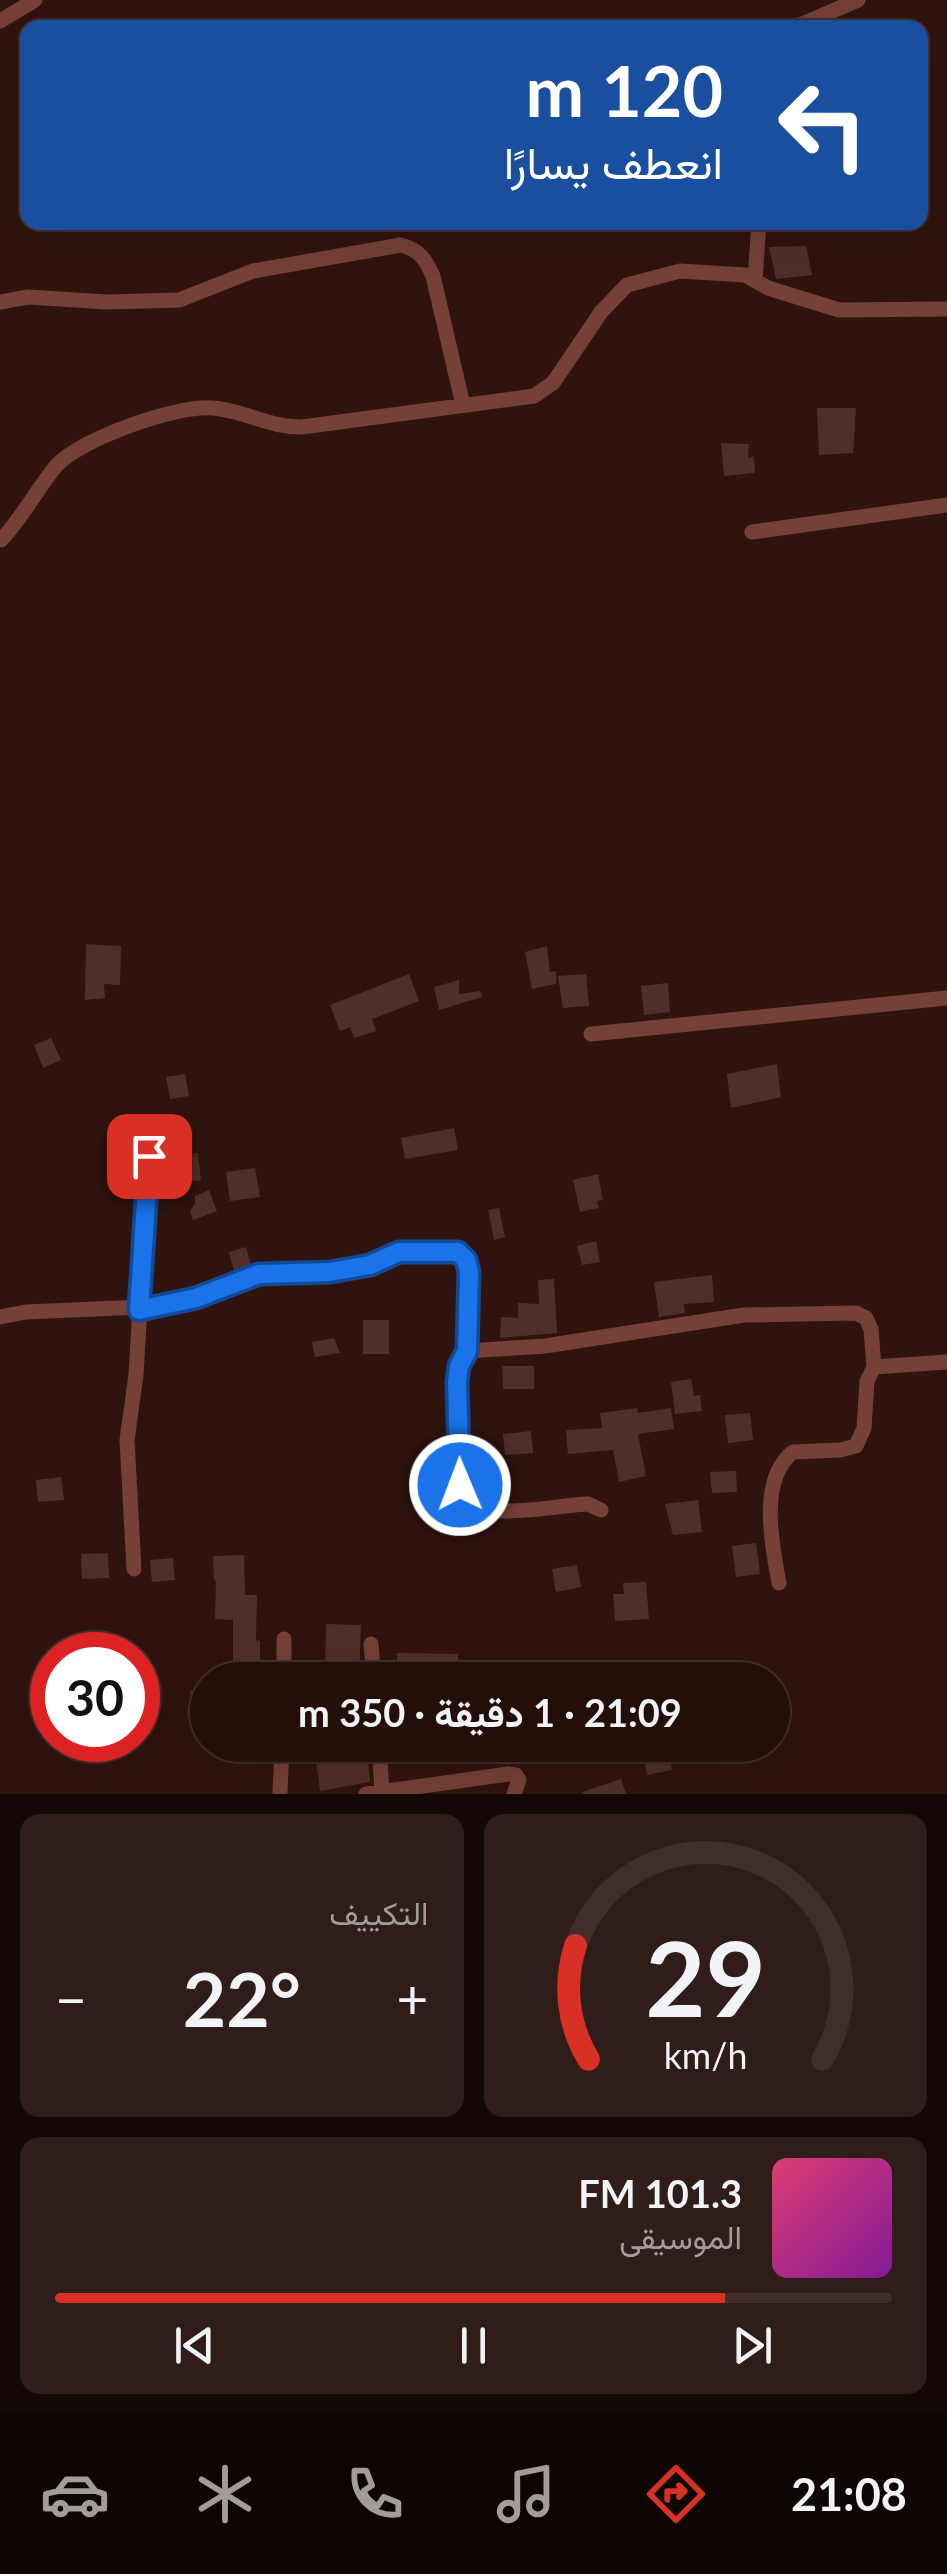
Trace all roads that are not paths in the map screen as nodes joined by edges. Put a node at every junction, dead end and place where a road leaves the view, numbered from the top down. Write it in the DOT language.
graph roads {
  1 [pos="36,0"];
  2 [pos="858,0"];
  3 [pos="812,20"];
  4 [pos="0,21"];
  5 [pos="758,230"];
  6 [pos="755,279"];
  7 [pos="0,302"];
  8 [pos="947,309"];
  9 [pos="462,406"];
  10 [pos="947,505"];
  11 [pos="752,532"];
  12 [pos="1,540"];
  13 [pos="947,998"];
  14 [pos="592,1034"];
  15 [pos="149,1156"];
  16 [pos="139,1310"];
  17 [pos="0,1317"];
  18 [pos="467,1351"];
  19 [pos="947,1362"];
  20 [pos="874,1367"];
  21 [pos="602,1510"];
  22 [pos="134,1569"];
  23 [pos="778,1583"];
  24 [pos="284,1639"];
  25 [pos="371,1644"];
  26 [pos="284,1662"];
  27 [pos="372,1662"];
  28 [pos="281,1762"];
  29 [pos="377,1762"];
  30 [pos="374,1793"];
  31 [pos="280,1794"];
  32 [pos="514,1794"];
  1 -- 4 [label="street"];
  2 -- 3 [label="street"];
  5 -- 6 [label="street"];
  6 -- 8 [label="street"];
  6 -- 9 [label="street"];
  7 -- 9 [label="street"];
  9 -- 12 [label="street"];
  10 -- 11 [label="street"];
  13 -- 14 [label="street"];
  15 -- 16 [label="street"];
  16 -- 17 [label="street"];
  16 -- 18 [label="street"];
  16 -- 22 [label="street"];
  18 -- 20 [label="street"];
  18 -- 21 [label="street"];
  19 -- 20 [label="street"];
  20 -- 23 [label="street"];
  24 -- 26 [label="street"];
  25 -- 27 [label="street"];
  28 -- 31 [label="street"];
  29 -- 30 [label="street"];
  30 -- 32 [label="street"];
}
